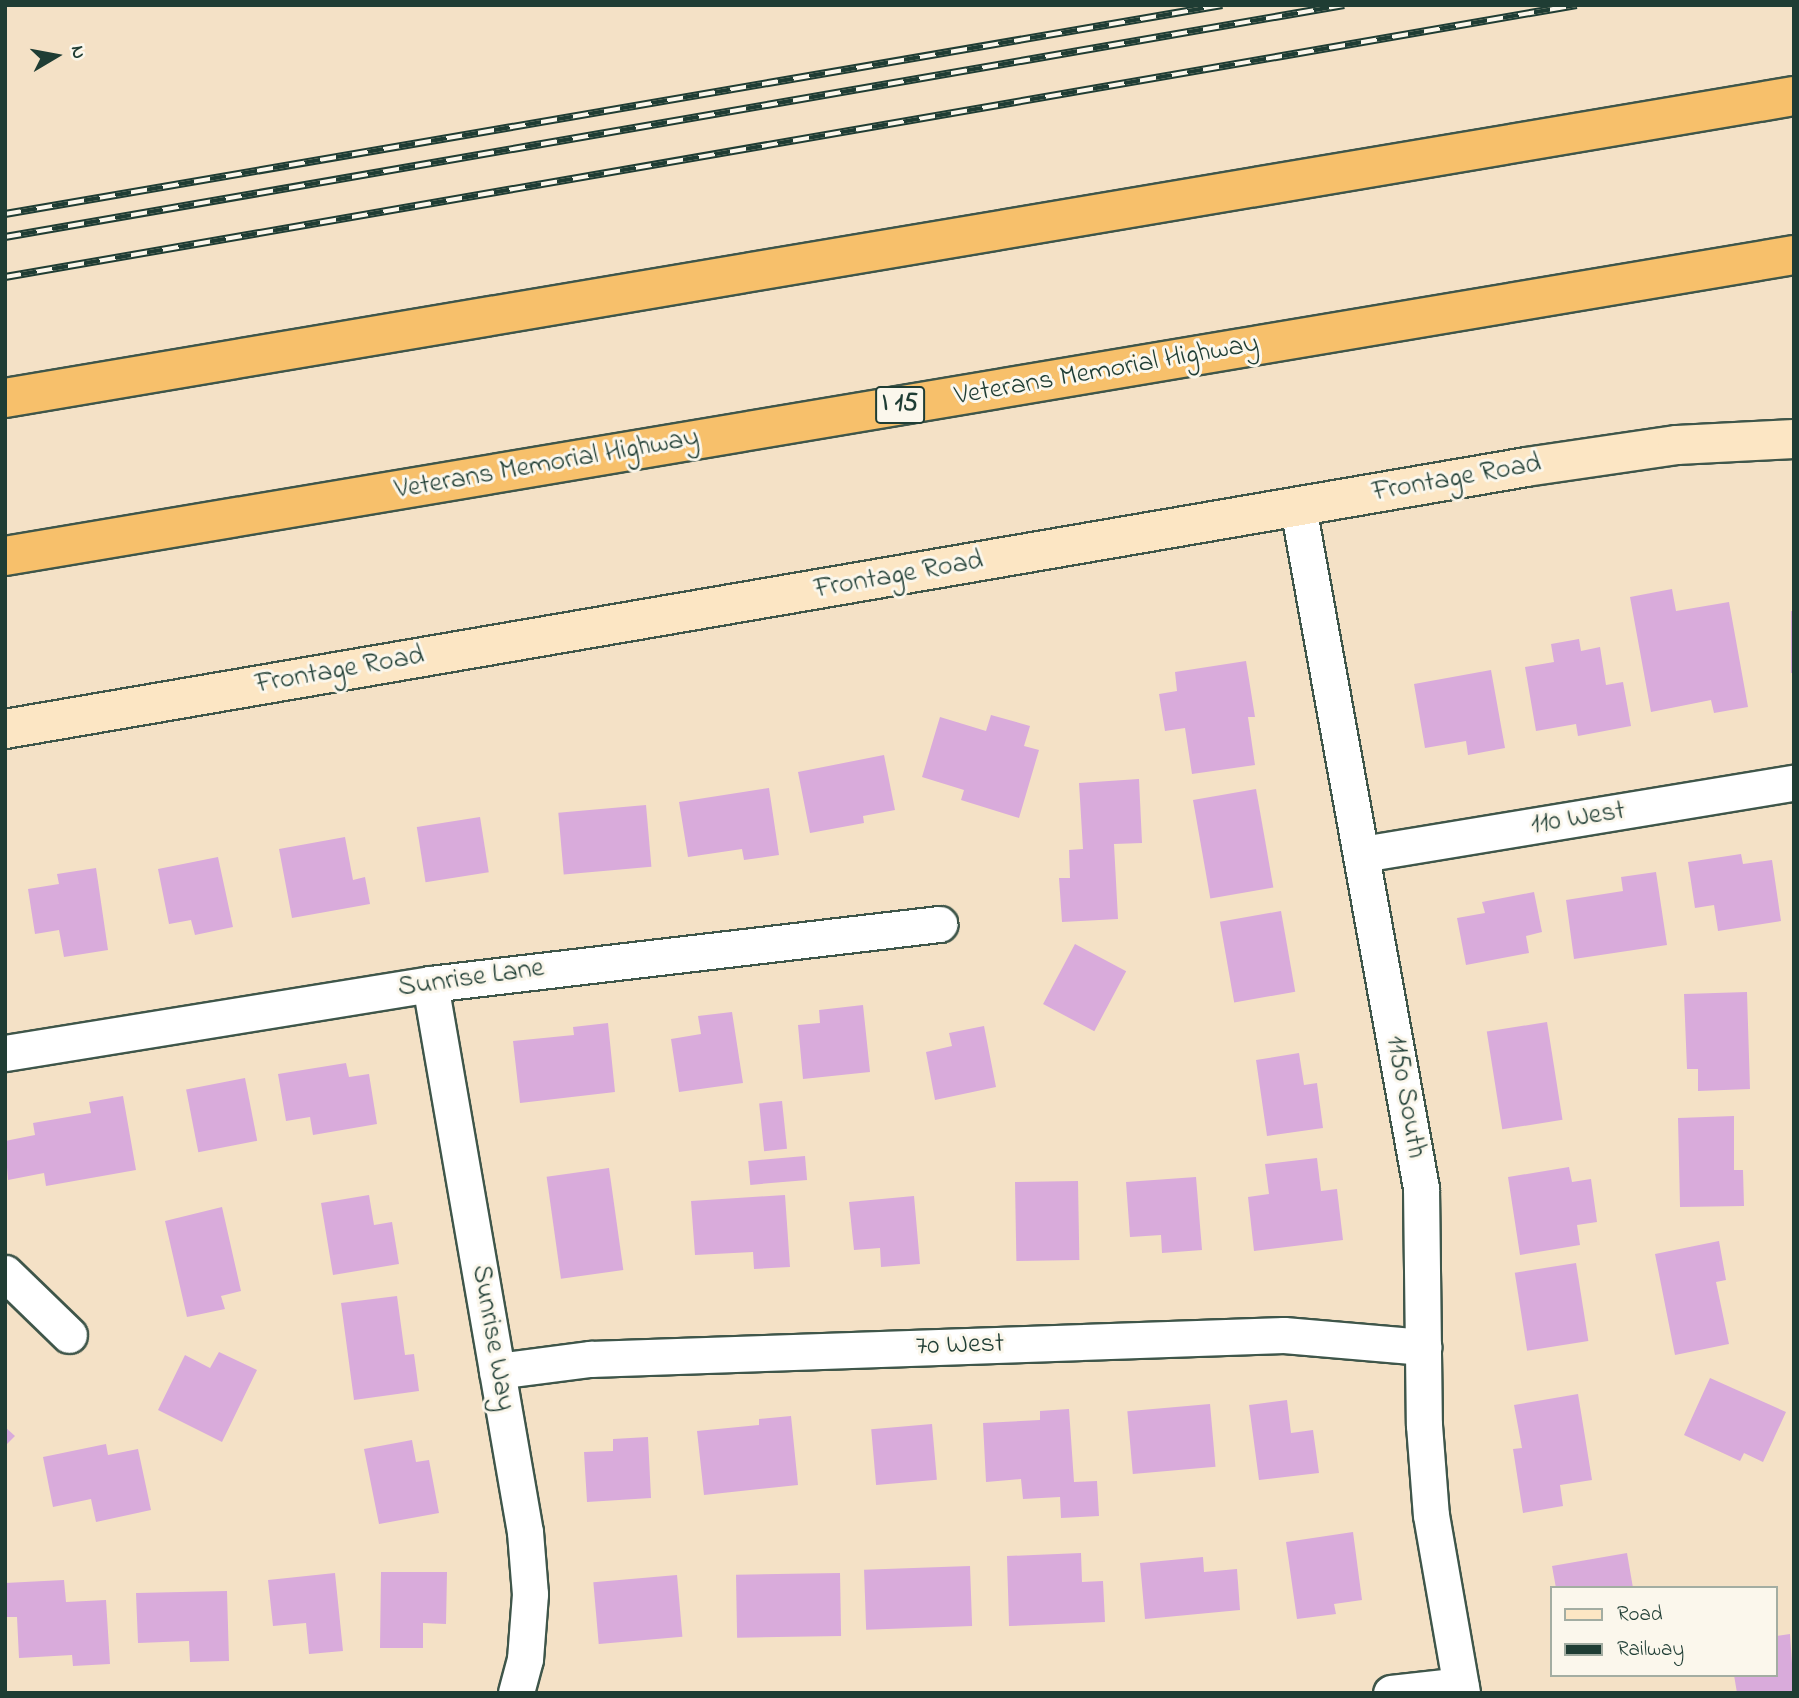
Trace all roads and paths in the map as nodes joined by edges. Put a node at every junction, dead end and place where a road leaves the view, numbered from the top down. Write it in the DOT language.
graph roads {
  1 [pos="1794,96"];
  2 [pos="1794,255"];
  3 [pos="5,398"];
  4 [pos="1794,439"];
  5 [pos="1298,507"];
  6 [pos="5,556"];
  7 [pos="5,729"];
  8 [pos="1794,783"];
  9 [pos="1363,854"];
  10 [pos="939,924"];
  11 [pos="430,984"];
  12 [pos="5,1053"];
  13 [pos="5,1273"];
  14 [pos="69,1335"];
  15 [pos="1423,1347"];
  16 [pos="497,1371"];
  17 [pos="1462,1689"];
  18 [pos="516,1693"];
  19 [pos="1391,1693"];
  1 -- 3 [label="highway"];
  2 -- 6 [label="highway, Veterans Memorial Highway / I 15"];
  4 -- 5 [label="street, Frontage Road"];
  5 -- 7 [label="street, Frontage Road"];
  5 -- 9 [label="street, 1150 South"];
  8 -- 9 [label="street, 110 West"];
  9 -- 15 [label="street, 1150 South"];
  10 -- 11 [label="street, Sunrise Lane"];
  11 -- 12 [label="street, Sunrise Lane"];
  11 -- 16 [label="street, Sunrise Way"];
  13 -- 14 [label="street"];
  15 -- 16 [label="street, 70 West"];
  15 -- 17 [label="street, 1150 South"];
  16 -- 18 [label="street, Sunrise Way"];
  17 -- 19 [label="street"];
}
